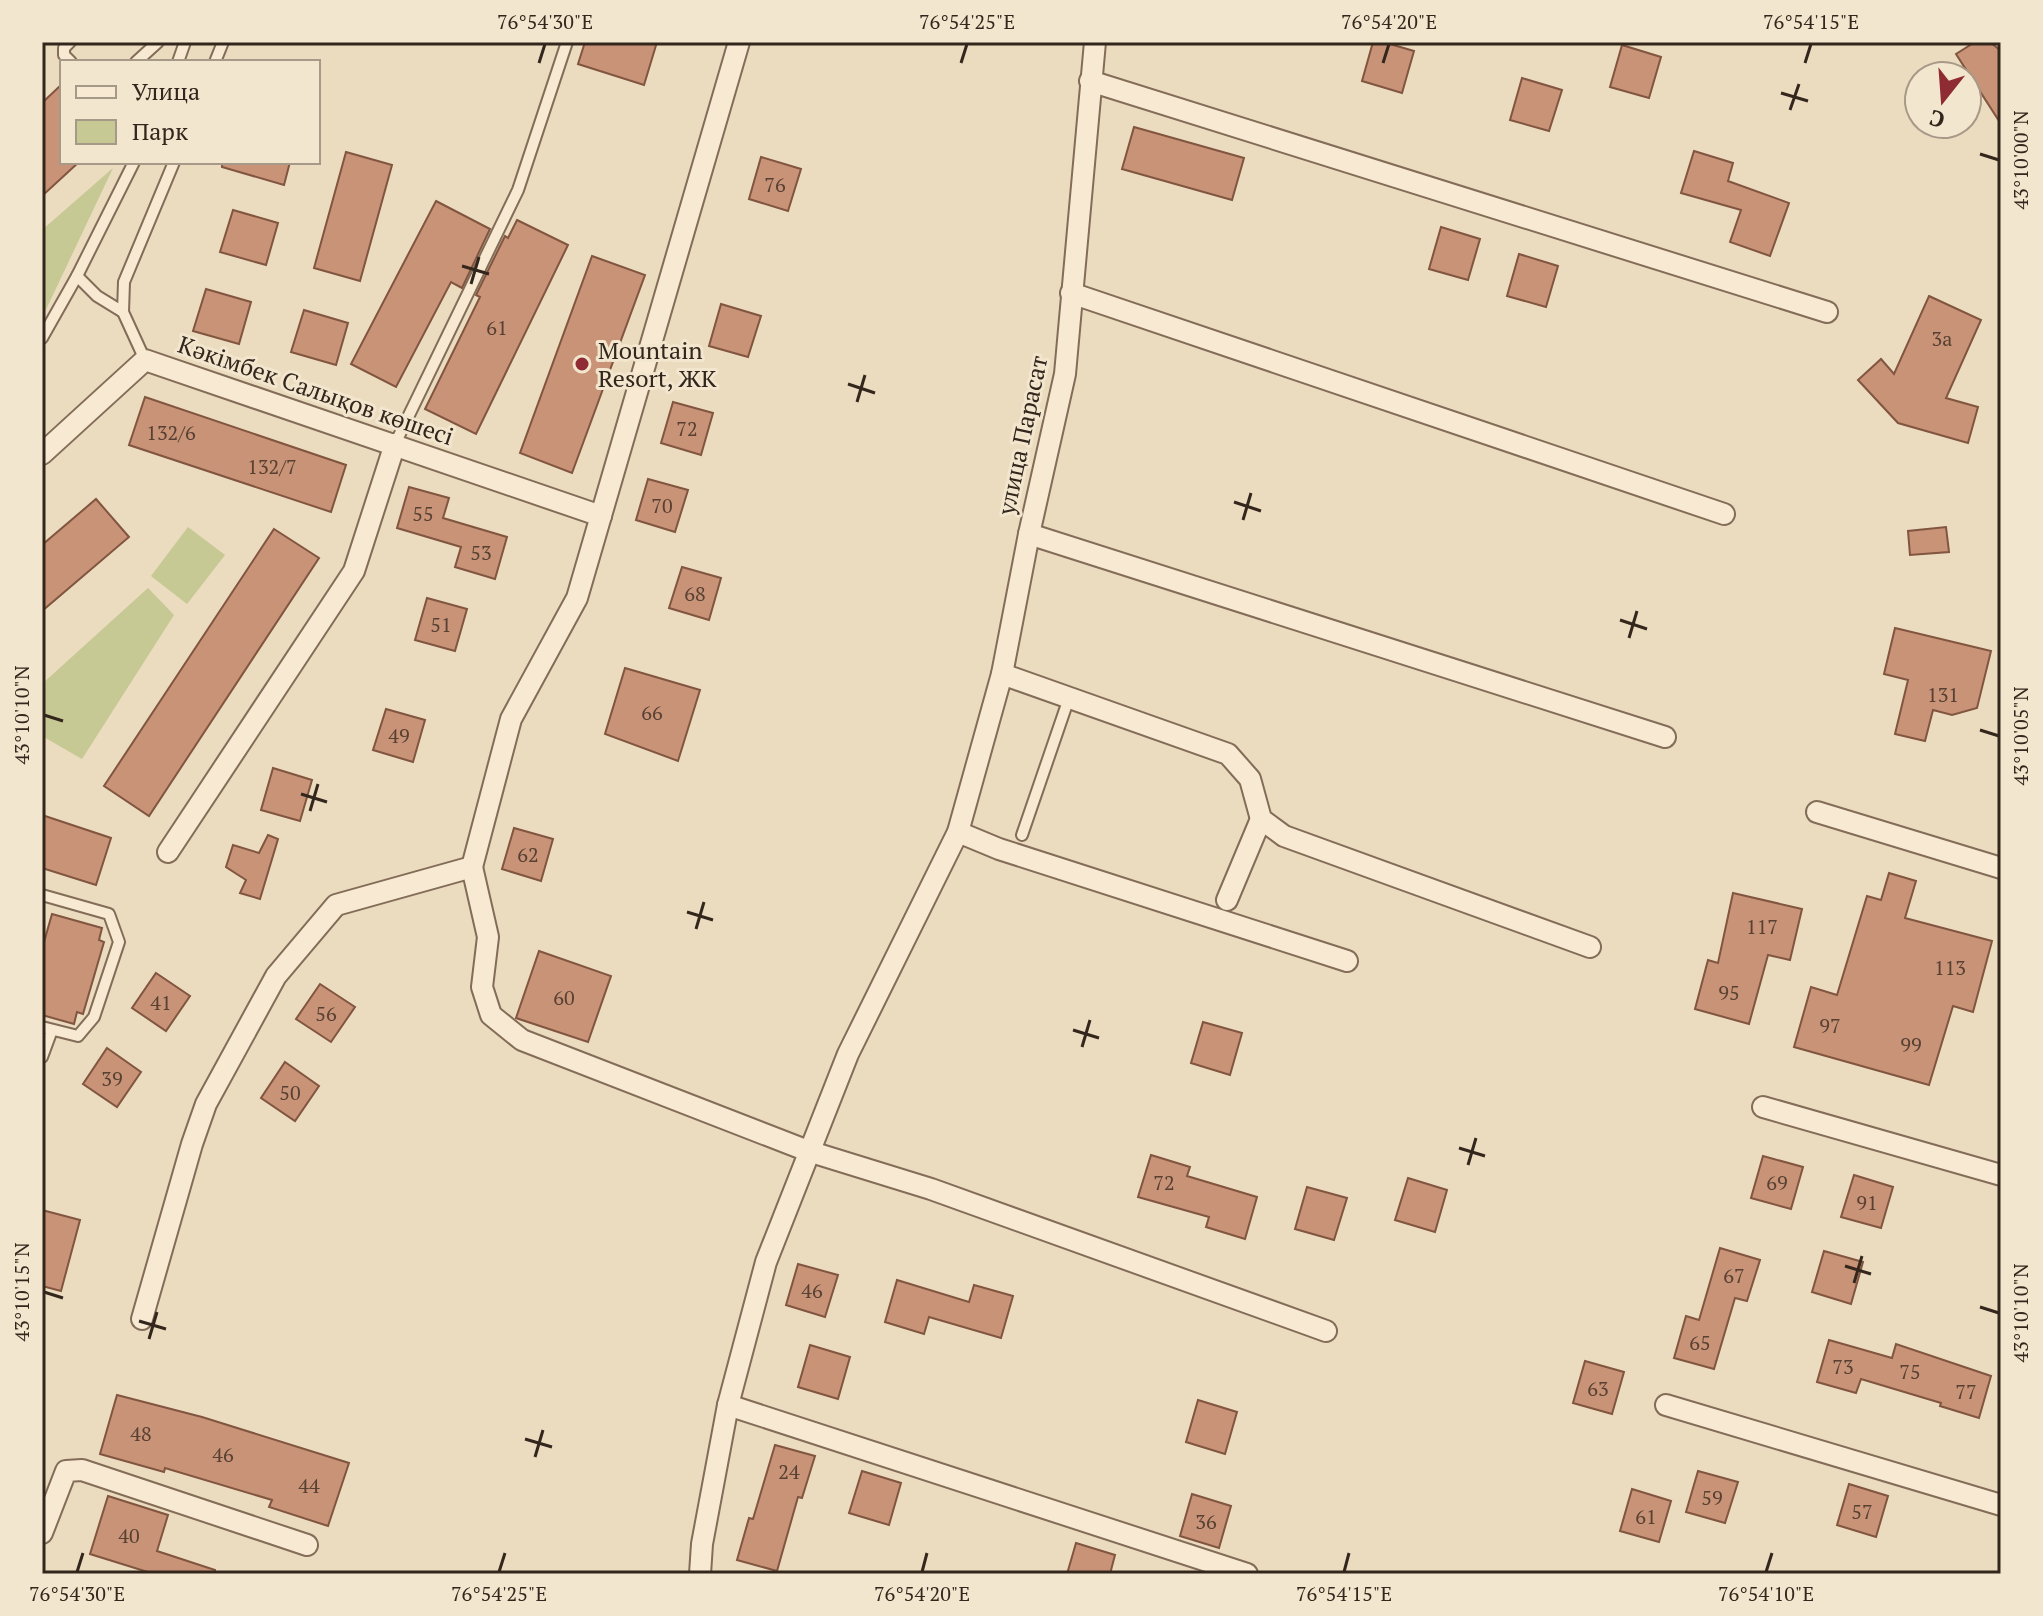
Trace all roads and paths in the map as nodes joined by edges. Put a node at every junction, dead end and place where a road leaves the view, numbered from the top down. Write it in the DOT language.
graph roads {
  1 [pos="158,42"];
  2 [pos="567,42"];
  3 [pos="739,42"];
  4 [pos="1095,42"];
  5 [pos="138,60"];
  6 [pos="1090,81"];
  7 [pos="133,164"];
  8 [pos="173,164"];
  9 [pos="77,276"];
  10 [pos="1071,293"];
  11 [pos="123,312"];
  12 [pos="1827,312"];
  13 [pos="42,338"];
  14 [pos="145,360"];
  15 [pos="395,444"];
  16 [pos="42,454"];
  17 [pos="1724,514"];
  18 [pos="601,516"];
  19 [pos="1029,534"];
  20 [pos="1002,674"];
  21 [pos="1069,698"];
  22 [pos="1665,737"];
  23 [pos="1817,812"];
  24 [pos="1261,819"];
  25 [pos="958,832"];
  26 [pos="1022,835"];
  27 [pos="168,852"];
  28 [pos="472,867"];
  29 [pos="2001,868"];
  30 [pos="42,895"];
  31 [pos="1227,900"];
  32 [pos="1590,947"];
  33 [pos="1347,961"];
  34 [pos="47,1028"];
  35 [pos="42,1057"];
  36 [pos="1763,1107"];
  37 [pos="808,1151"];
  38 [pos="2001,1175"];
  39 [pos="142,1319"];
  40 [pos="1326,1331"];
  41 [pos="728,1405"];
  42 [pos="1666,1405"];
  43 [pos="2001,1505"];
  44 [pos="42,1533"];
  45 [pos="307,1545"];
  46 [pos="700,1574"];
  47 [pos="1247,1574"];
  1 -- 5 [label="lane"];
  2 -- 15 [label="lane"];
  3 -- 18 [label="street"];
  4 -- 6 [label="street, улица Парасат"];
  6 -- 10 [label="street, улица Парасат"];
  6 -- 12 [label="street"];
  7 -- 9 [label="lane"];
  8 -- 11 [label="lane"];
  9 -- 11 [label="lane"];
  9 -- 13 [label="lane"];
  10 -- 17 [label="street"];
  10 -- 19 [label="street, улица Парасат"];
  11 -- 14 [label="lane"];
  14 -- 15 [label="street, Кәкімбек Салықов көшесі"];
  14 -- 16 [label="street, Кәкімбек Салықов көшесі"];
  15 -- 18 [label="street, Кәкімбек Салықов көшесі"];
  15 -- 27 [label="street"];
  18 -- 28 [label="street"];
  19 -- 20 [label="street, улица Парасат"];
  19 -- 22 [label="street"];
  20 -- 21 [label="street"];
  20 -- 25 [label="street, улица Парасат"];
  21 -- 24 [label="street"];
  21 -- 26 [label="lane"];
  23 -- 29 [label="street"];
  24 -- 31 [label="street"];
  24 -- 32 [label="street"];
  25 -- 33 [label="street"];
  25 -- 37 [label="street, улица Парасат"];
  28 -- 37 [label="street"];
  28 -- 39 [label="street"];
  30 -- 34 [label="lane"];
  34 -- 35 [label="lane"];
  36 -- 38 [label="street"];
  37 -- 40 [label="street"];
  37 -- 41 [label="street, улица Парасат"];
  41 -- 46 [label="street, улица Парасат"];
  41 -- 47 [label="street"];
  42 -- 43 [label="street"];
  44 -- 45 [label="street"];
}
